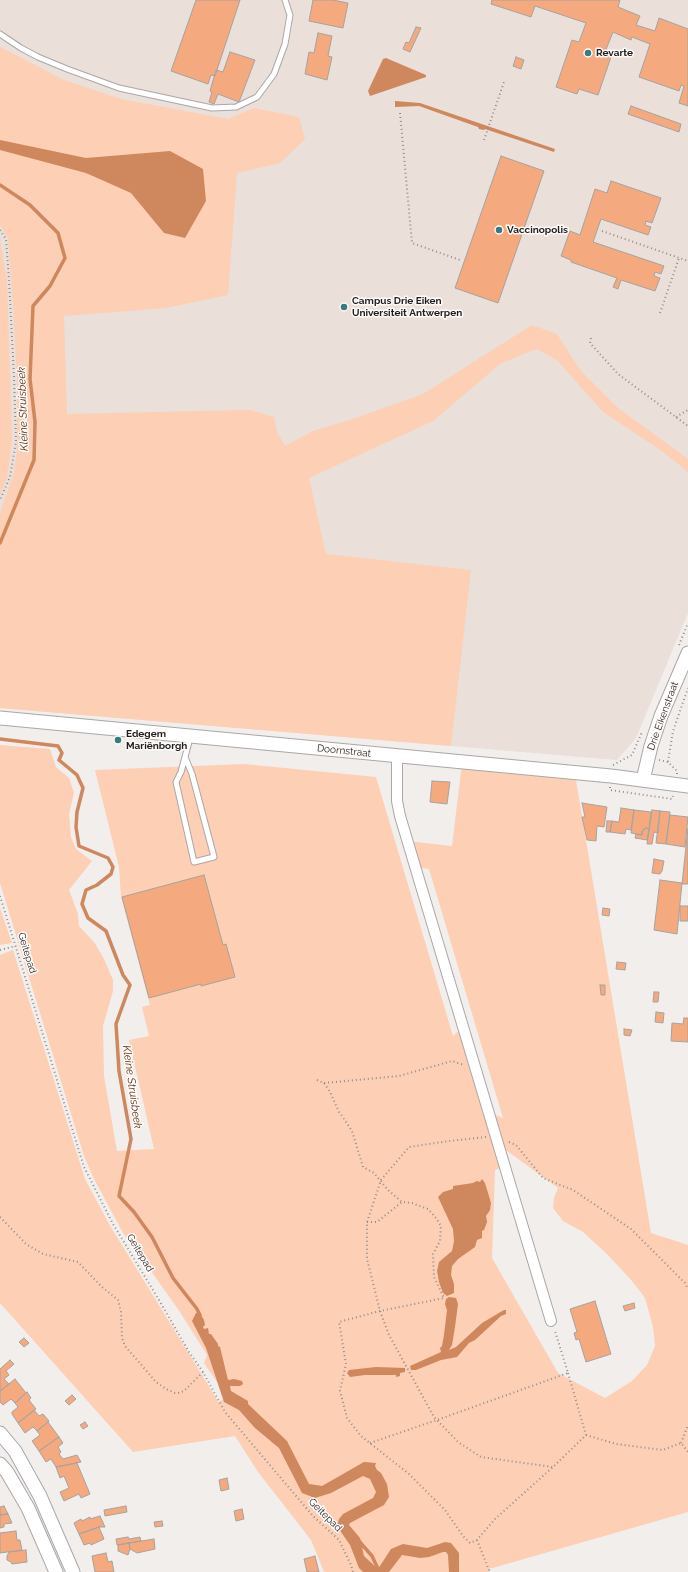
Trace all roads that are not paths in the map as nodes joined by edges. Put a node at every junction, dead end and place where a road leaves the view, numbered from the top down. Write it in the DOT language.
graph roads {
  1 [pos="285,0"];
  2 [pos="0,34"];
  3 [pos="688,653"];
  4 [pos="0,718"];
  5 [pos="191,736"];
  6 [pos="397,756"];
  7 [pos="185,757"];
  8 [pos="643,780"];
  9 [pos="688,786"];
  10 [pos="551,1321"];
  11 [pos="0,1433"];
  12 [pos="0,1464"];
  13 [pos="54,1528"];
  14 [pos="39,1533"];
  15 [pos="56,1572"];
  16 [pos="73,1572"];
  1 -- 2 [label="lane"];
  3 -- 8 [label="street, Drie Eikenstraat"];
  4 -- 5 [label="street, Doornstraat"];
  5 -- 6 [label="street, Doornstraat"];
  5 -- 7 [label="lane"];
  6 -- 8 [label="street, Doornstraat"];
  6 -- 10 [label="street"];
  7 -- 7 [label="lane"];
  8 -- 9 [label="street, Doornstraat"];
  11 -- 13 [label="street"];
  12 -- 14 [label="street"];
  13 -- 14 [label="street"];
  13 -- 16 [label="street"];
  14 -- 15 [label="street"];
}
